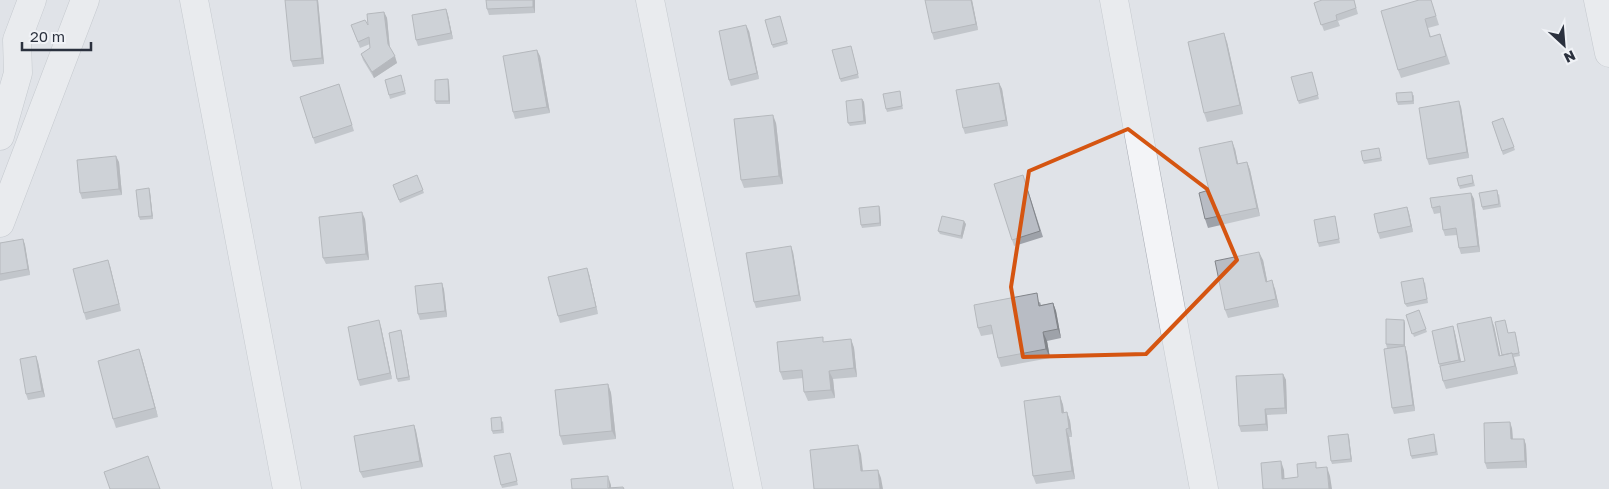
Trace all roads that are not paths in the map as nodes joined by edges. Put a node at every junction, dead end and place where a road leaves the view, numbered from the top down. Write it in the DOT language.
graph roads {
  1 [pos="32,0"];
  2 [pos="85,0"];
  3 [pos="194,0"];
  4 [pos="650,0"];
  5 [pos="1114,0"];
  6 [pos="1598,0"];
  7 [pos="8,48"];
  8 [pos="1609,53"];
  9 [pos="0,136"];
  10 [pos="0,223"];
  11 [pos="287,489"];
  12 [pos="748,489"];
  13 [pos="1204,489"];
  1 -- 7 [label="street"];
  2 -- 10 [label="street"];
  3 -- 11 [label="street"];
  4 -- 12 [label="street"];
  5 -- 13 [label="street"];
  6 -- 8 [label="street"];
  7 -- 9 [label="street"];
}
